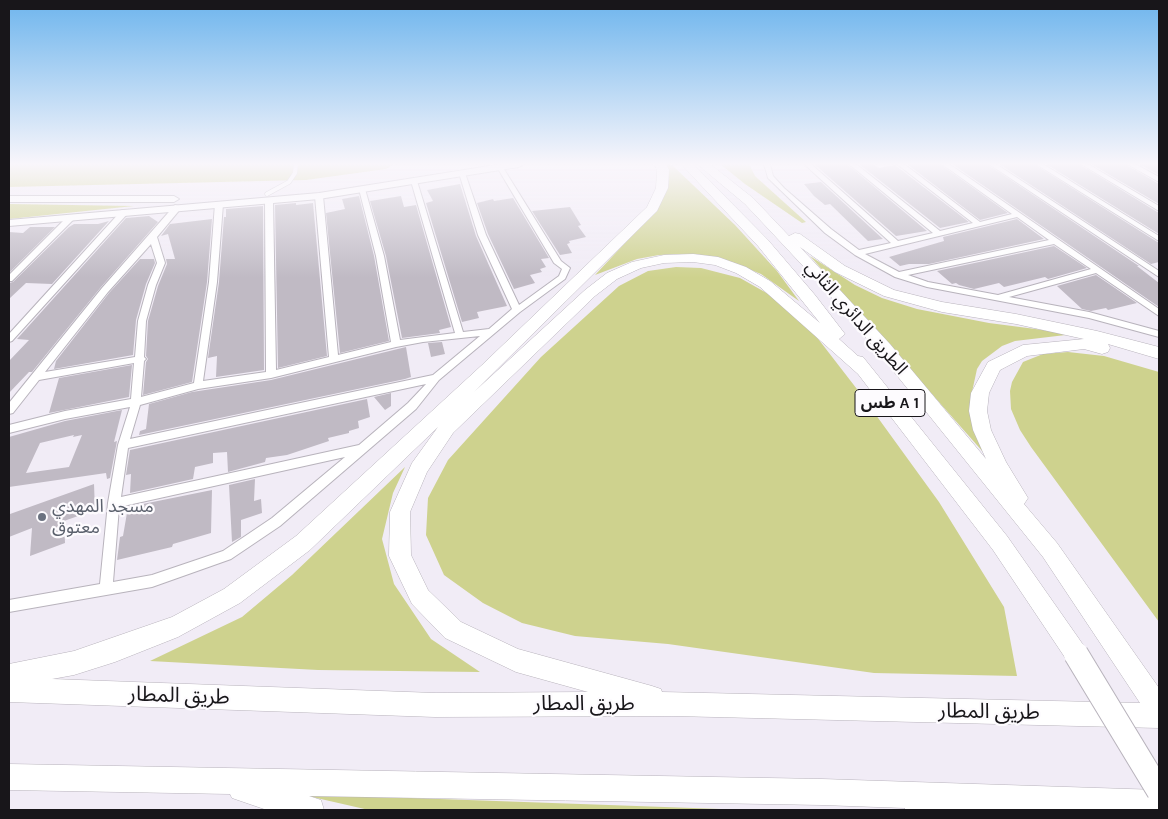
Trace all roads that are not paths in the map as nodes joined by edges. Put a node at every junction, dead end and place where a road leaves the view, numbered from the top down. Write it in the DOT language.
graph roads {
  1 [pos="231,202"];
  2 [pos="268,202"];
  3 [pos="320,202"];
  4 [pos="364,202"];
  5 [pos="420,202"];
  6 [pos="471,202"];
  7 [pos="525,202"];
  8 [pos="656,202"];
  9 [pos="724,202"];
  10 [pos="750,202"];
  11 [pos="751,202"];
  12 [pos="796,202"];
  13 [pos="850,202"];
  14 [pos="900,202"];
  15 [pos="950,202"];
  16 [pos="1000,202"];
  17 [pos="1050,202"];
  18 [pos="1100,202"];
  19 [pos="1148,202"];
  20 [pos="219,204"];
  21 [pos="178,207"];
  22 [pos="1159,209"];
  23 [pos="125,212"];
  24 [pos="1018,215"];
  25 [pos="72,217"];
  26 [pos="9,223"];
  27 [pos="980,225"];
  28 [pos="938,233"];
  29 [pos="154,237"];
  30 [pos="1159,239"];
  31 [pos="1056,241"];
  32 [pos="897,244"];
  33 [pos="858,254"];
  34 [pos="1098,270"];
  35 [pos="898,275"];
  36 [pos="1159,275"];
  37 [pos="9,279"];
  38 [pos="1000,297"];
  39 [pos="517,310"];
  40 [pos="1159,313"];
  41 [pos="489,332"];
  42 [pos="1159,334"];
  43 [pos="460,335"];
  44 [pos="9,339"];
  45 [pos="396,344"];
  46 [pos="1159,353"];
  47 [pos="141,359"];
  48 [pos="334,360"];
  49 [pos="1159,363"];
  50 [pos="864,370"];
  51 [pos="271,375"];
  52 [pos="34,377"];
  53 [pos="436,378"];
  54 [pos="198,385"];
  55 [pos="136,402"];
  56 [pos="9,410"];
  57 [pos="9,429"];
  58 [pos="123,445"];
  59 [pos="362,448"];
  60 [pos="114,503"];
  61 [pos="1050,550"];
  62 [pos="106,588"];
  63 [pos="9,606"];
  64 [pos="9,676"];
  65 [pos="9,690"];
  66 [pos="674,704"];
  67 [pos="1159,709"];
  68 [pos="1159,716"];
  69 [pos="9,777"];
  70 [pos="221,782"];
  71 [pos="1159,791"];
  72 [pos="974,798"];
  73 [pos="1159,804"];
  74 [pos="311,810"];
  75 [pos="918,810"];
  1 -- 20 [label="main road"];
  2 -- 51 [label="street"];
  3 -- 48 [label="street"];
  4 -- 45 [label="street"];
  5 -- 43 [label="street"];
  6 -- 39 [label="street"];
  7 -- 39 [label="street"];
  8 -- 64 [label="highway"];
  9 -- 50 [label="highway, الطريق الدائري الثاني / طس A 1"];
  10 -- 61 [label="highway, الطريق الدائري الثاني"];
  11 -- 46 [label="highway"];
  12 -- 33 [label="street"];
  13 -- 32 [label="street"];
  14 -- 28 [label="street"];
  15 -- 27 [label="street"];
  16 -- 24 [label="street"];
  17 -- 36 [label="street"];
  18 -- 30 [label="street"];
  19 -- 22 [label="street"];
  20 -- 21 [label="main road"];
  20 -- 54 [label="street"];
  21 -- 23 [label="main road"];
  21 -- 29 [label="street"];
  23 -- 25 [label="main road"];
  23 -- 44 [label="street"];
  24 -- 27 [label="street"];
  24 -- 31 [label="street"];
  25 -- 26 [label="main road"];
  25 -- 37 [label="street"];
  27 -- 28 [label="street"];
  28 -- 32 [label="street"];
  29 -- 47 [label="street"];
  29 -- 52 [label="street"];
  31 -- 34 [label="street"];
  31 -- 35 [label="street"];
  32 -- 33 [label="street"];
  33 -- 35 [label="street"];
  34 -- 38 [label="street"];
  34 -- 40 [label="street"];
  35 -- 38 [label="street"];
  38 -- 42 [label="street"];
  39 -- 41 [label="street"];
  41 -- 43 [label="street"];
  41 -- 53 [label="street"];
  43 -- 45 [label="street"];
  45 -- 48 [label="street"];
  47 -- 52 [label="street"];
  47 -- 55 [label="street"];
  48 -- 51 [label="street"];
  49 -- 61 [label="highway"];
  50 -- 66 [label="highway"];
  50 -- 71 [label="highway, الطريق الدائري الثاني / طس A 1, bridge"];
  51 -- 54 [label="street"];
  52 -- 56 [label="street"];
  53 -- 58 [label="street"];
  53 -- 59 [label="street"];
  54 -- 55 [label="street"];
  55 -- 57 [label="street"];
  55 -- 58 [label="street"];
  58 -- 60 [label="street"];
  59 -- 60 [label="street"];
  59 -- 62 [label="street"];
  60 -- 62 [label="street"];
  61 -- 67 [label="highway, الطريق الدائري الثاني"];
  62 -- 63 [label="street"];
  65 -- 66 [label="highway, طريق المطار"];
  66 -- 68 [label="highway, طريق المطار"];
  69 -- 70 [label="highway"];
  70 -- 72 [label="highway"];
  70 -- 74 [label="highway"];
  72 -- 73 [label="highway"];
  72 -- 75 [label="highway"];
}
